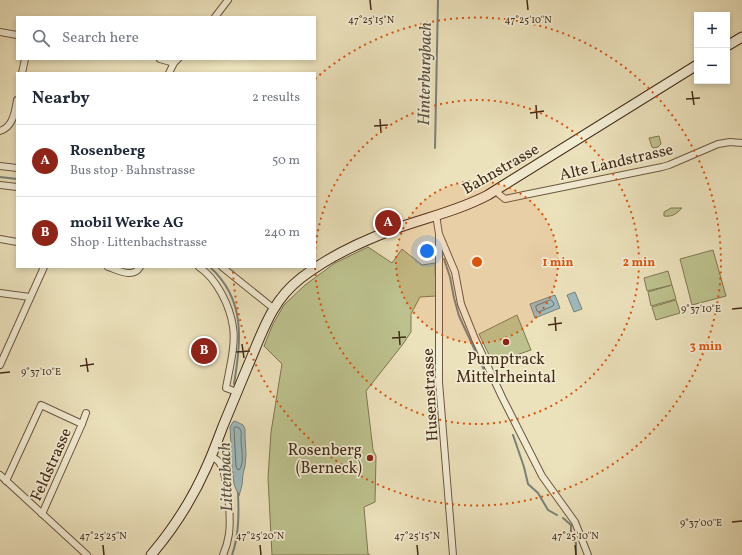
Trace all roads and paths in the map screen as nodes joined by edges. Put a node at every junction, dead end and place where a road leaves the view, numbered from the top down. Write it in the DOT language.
graph roads {
  1 [pos="228,0"];
  2 [pos="216,16"];
  3 [pos="0,32"];
  4 [pos="16,35"];
  5 [pos="742,37"];
  6 [pos="730,44"];
  7 [pos="25,60"];
  8 [pos="176,61"];
  9 [pos="694,67"];
  10 [pos="22,72"];
  11 [pos="170,72"];
  12 [pos="16,106"];
  13 [pos="0,131"];
  14 [pos="742,143"];
  15 [pos="0,166"];
  16 [pos="16,168"];
  17 [pos="0,185"];
  18 [pos="16,187"];
  19 [pos="496,191"];
  20 [pos="436,216"];
  21 [pos="439,234"];
  22 [pos="0,240"];
  23 [pos="16,242"];
  24 [pos="316,265"];
  25 [pos="44,268"];
  26 [pos="111,268"];
  27 [pos="139,268"];
  28 [pos="200,268"];
  29 [pos="223,268"];
  30 [pos="308,269"];
  31 [pos="0,293"];
  32 [pos="30,297"];
  33 [pos="273,308"];
  34 [pos="0,346"];
  35 [pos="8,347"];
  36 [pos="0,365"];
  37 [pos="238,392"];
  38 [pos="86,413"];
  39 [pos="82,424"];
  40 [pos="212,456"];
  41 [pos="0,476"];
  42 [pos="6,481"];
  43 [pos="42,514"];
  44 [pos="87,555"];
  45 [pos="151,555"];
  46 [pos="224,555"];
  47 [pos="453,555"];
  48 [pos="588,555"];
  1 -- 2 [label="street"];
  3 -- 4 [label="street"];
  5 -- 6 [label="main road"];
  7 -- 10 [label="street"];
  8 -- 11 [label="street"];
  9 -- 19 [label="main road, Bahnstrasse"];
  12 -- 13 [label="street"];
  14 -- 19 [label="street, Alte Landstrasse"];
  15 -- 16 [label="street"];
  17 -- 18 [label="street"];
  19 -- 20 [label="main road, Bahnstrasse"];
  20 -- 21 [label="street"];
  20 -- 24 [label="main road, Bahnstrasse"];
  21 -- 47 [label="street, Husenstrasse"];
  21 -- 48 [label="street"];
  22 -- 23 [label="street"];
  25 -- 32 [label="street"];
  26 -- 27 [label="street"];
  28 -- 37 [label="street"];
  29 -- 33 [label="street"];
  30 -- 33 [label="main road, Bahnstrasse"];
  31 -- 32 [label="street"];
  32 -- 35 [label="street"];
  33 -- 37 [label="main road, Bahnstrasse"];
  34 -- 35 [label="street"];
  35 -- 36 [label="street"];
  37 -- 40 [label="main road, Bahnstrasse"];
  38 -- 39 [label="street, Feldstrasse"];
  39 -- 42 [label="street, Feldstrasse"];
  39 -- 43 [label="street, Feldstrasse"];
  40 -- 45 [label="main road, Bahnstrasse"];
  40 -- 46 [label="street"];
  41 -- 42 [label="street"];
  42 -- 43 [label="street"];
  43 -- 44 [label="street"];
}
